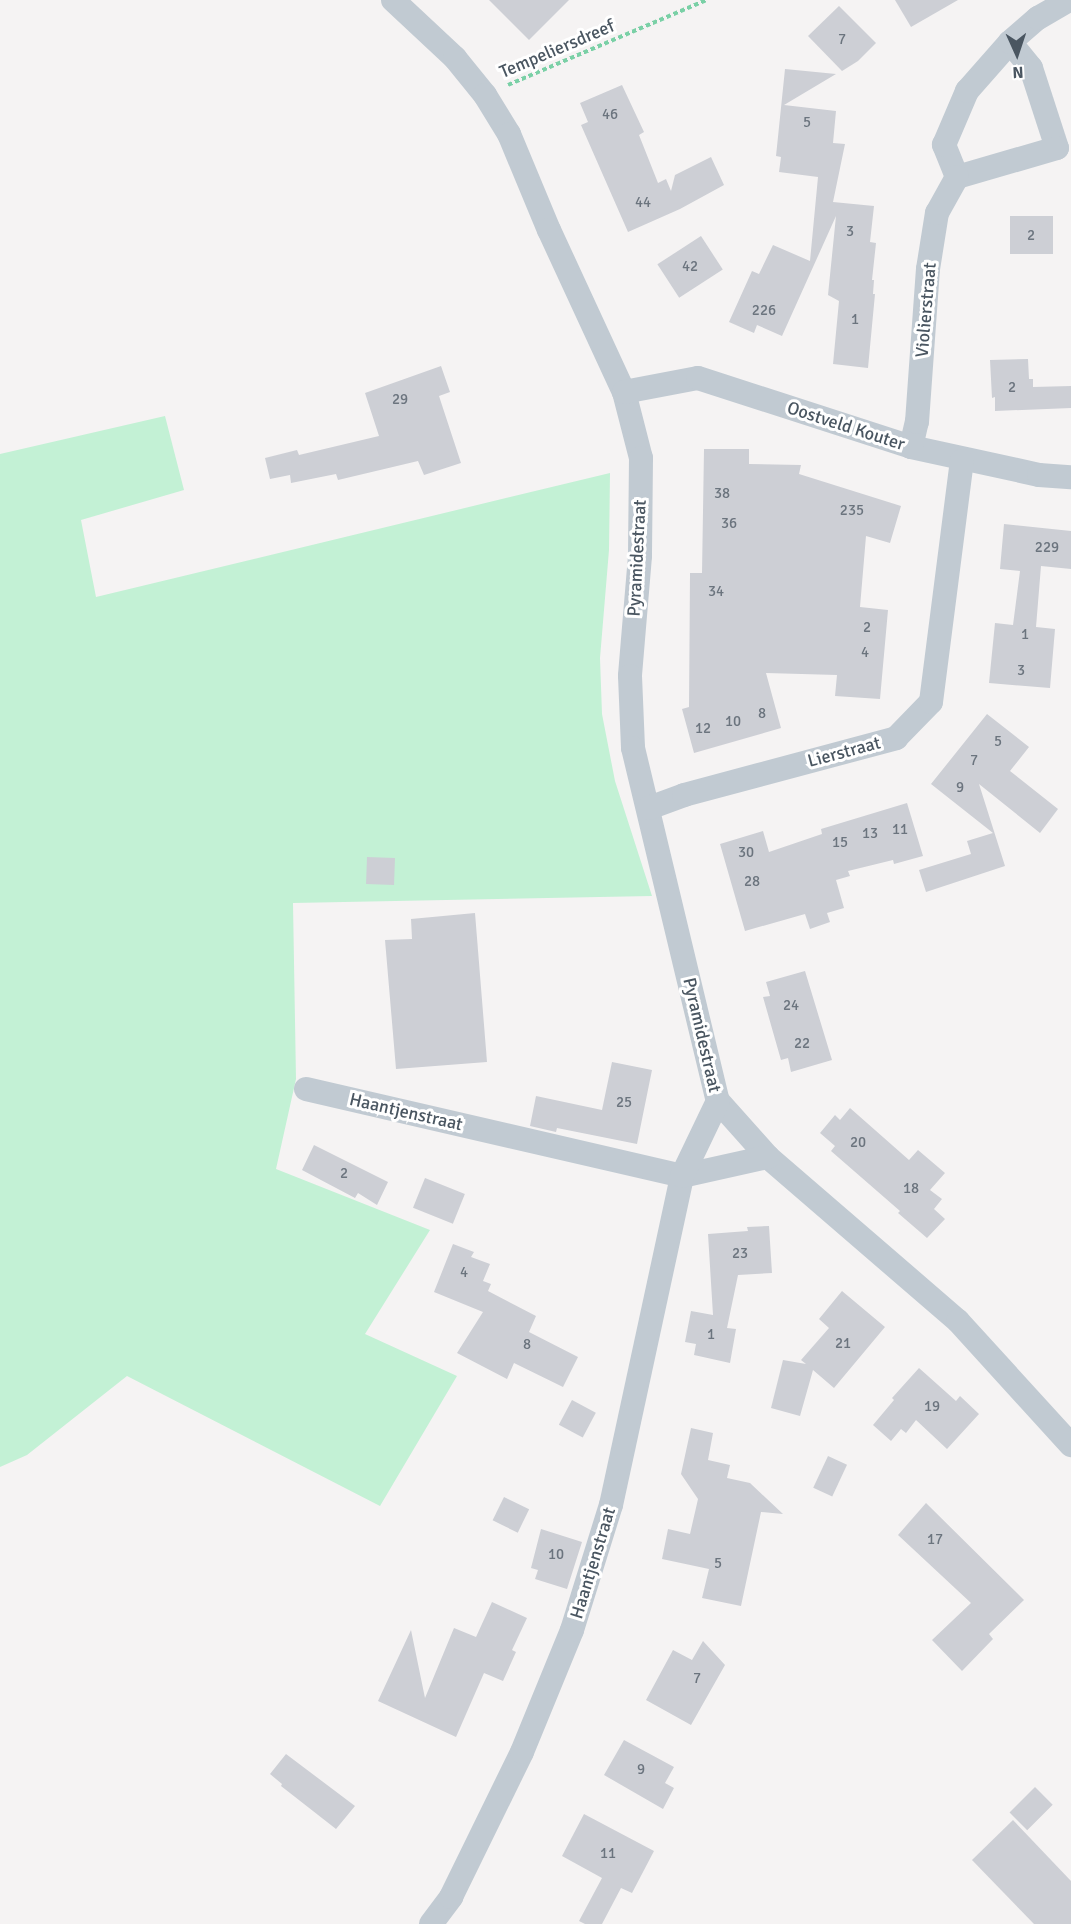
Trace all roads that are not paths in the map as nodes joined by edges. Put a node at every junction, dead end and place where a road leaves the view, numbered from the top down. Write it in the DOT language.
graph roads {
  1 [pos="393,0"];
  2 [pos="1069,0"];
  3 [pos="1010,42"];
  4 [pos="1064,148"];
  5 [pos="957,177"];
  6 [pos="624,392"];
  7 [pos="911,447"];
  8 [pos="962,460"];
  9 [pos="1071,477"];
  10 [pos="649,808"];
  11 [pos="306,1089"];
  12 [pos="717,1101"];
  13 [pos="768,1157"];
  14 [pos="682,1176"];
  15 [pos="1071,1444"];
  16 [pos="431,1924"];
  1 -- 6 [label="street, Pyramidestraat"];
  2 -- 3 [label="street"];
  3 -- 4 [label="street"];
  3 -- 5 [label="street"];
  4 -- 5 [label="street"];
  5 -- 7 [label="street, Violierstraat"];
  6 -- 7 [label="street, Oostveld Kouter"];
  6 -- 10 [label="street, Pyramidestraat"];
  7 -- 8 [label="street, Oostveld Kouter"];
  8 -- 9 [label="street, Oostveld Kouter"];
  8 -- 10 [label="street, Lierstraat"];
  10 -- 12 [label="street, Pyramidestraat"];
  11 -- 14 [label="street, Haantjenstraat"];
  12 -- 13 [label="street, Pyramidestraat"];
  12 -- 14 [label="street, Haantjenstraat"];
  13 -- 14 [label="street"];
  13 -- 15 [label="street, Pyramidestraat"];
  14 -- 16 [label="street, Haantjenstraat"];
}
